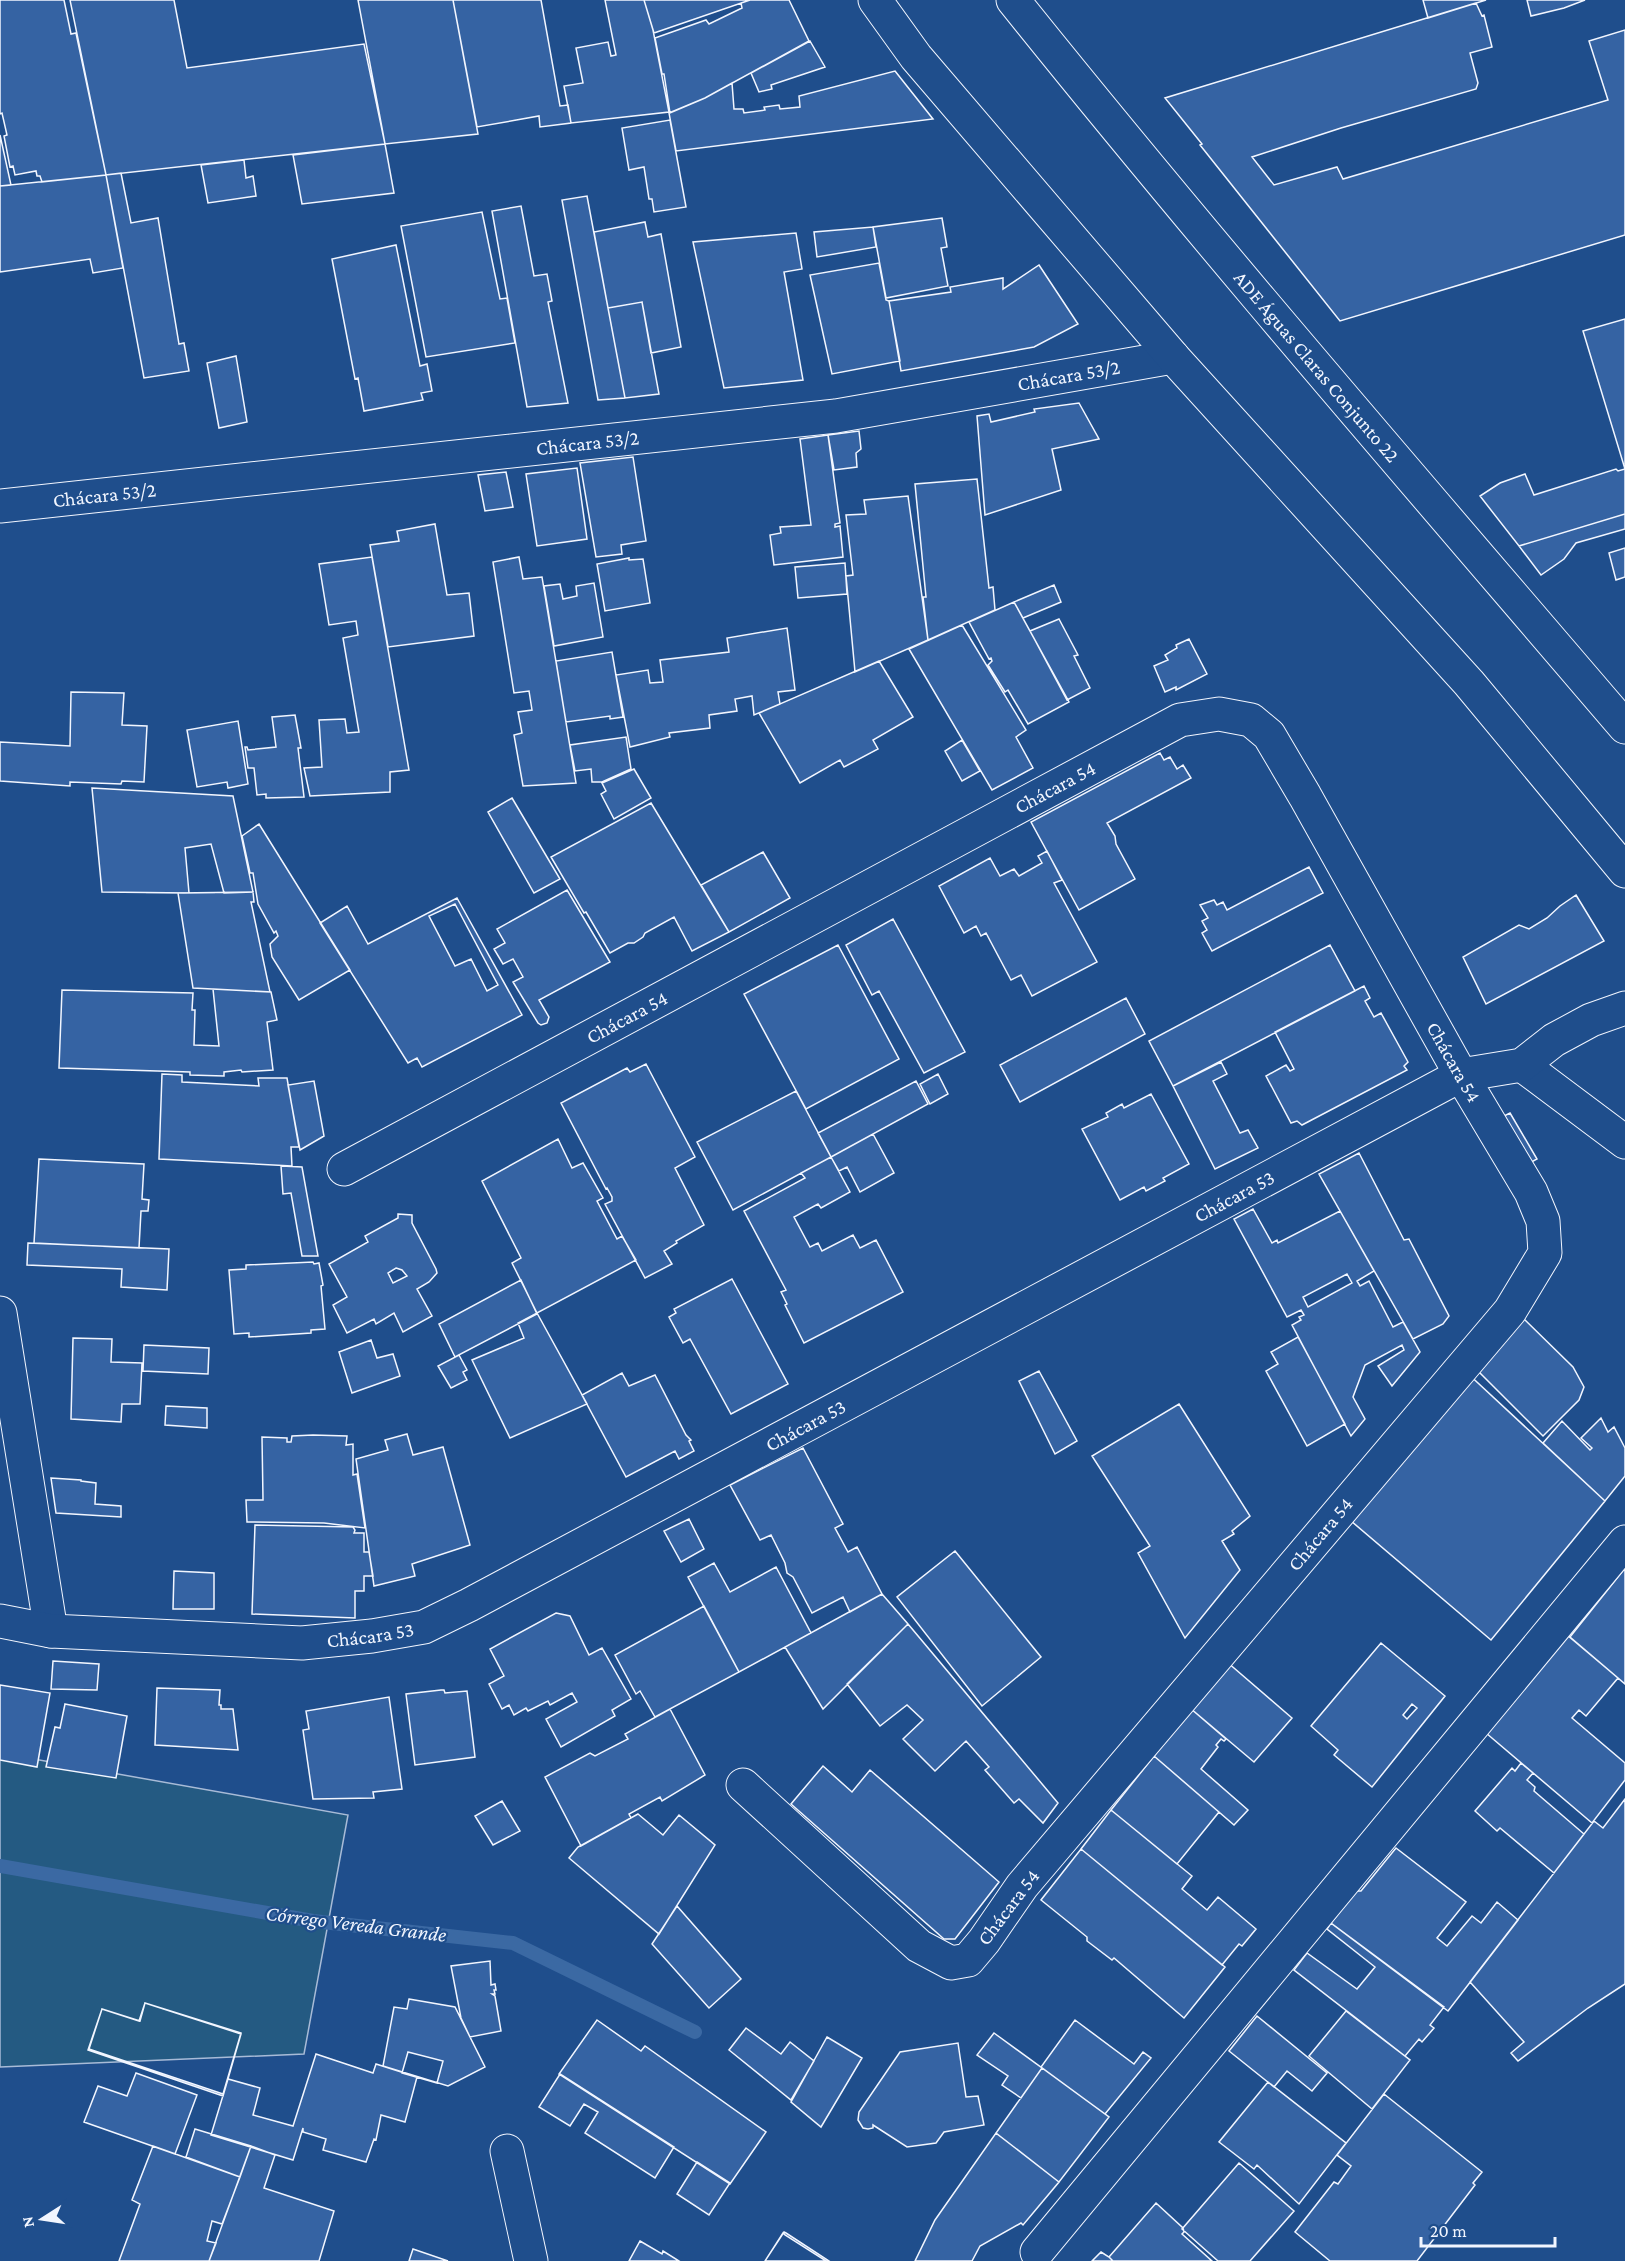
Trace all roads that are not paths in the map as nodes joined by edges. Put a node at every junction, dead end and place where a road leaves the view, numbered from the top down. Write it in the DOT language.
graph roads {
  1 [pos="875,0"];
  2 [pos="1013,0"];
  3 [pos="1173,357"];
  4 [pos="0,506"];
  5 [pos="1625,727"];
  6 [pos="1625,872"];
  7 [pos="1625,1008"];
  8 [pos="1522,1065"];
  9 [pos="1461,1075"];
  10 [pos="1625,1142"];
  11 [pos="344,1169"];
  12 [pos="0,1313"];
  13 [pos="1625,1542"];
  14 [pos="0,1621"];
  15 [pos="51,1631"];
  16 [pos="743,1785"];
  17 [pos="507,2151"];
  18 [pos="1037,2252"];
  19 [pos="531,2261"];
  1 -- 3 [label="street"];
  2 -- 5 [label="street, ADE Águas Claras Conjunto 22"];
  3 -- 4 [label="street, Chácara 53/2"];
  3 -- 6 [label="street"];
  7 -- 8 [label="street, Chácara 53"];
  8 -- 9 [label="street, Chácara 53"];
  8 -- 10 [label="street"];
  9 -- 11 [label="street, Chácara 54"];
  9 -- 15 [label="street, Chácara 53"];
  9 -- 16 [label="street, Chácara 54"];
  12 -- 15 [label="street"];
  13 -- 18 [label="street"];
  14 -- 15 [label="street, Chácara 53"];
  17 -- 19 [label="street"];
}
